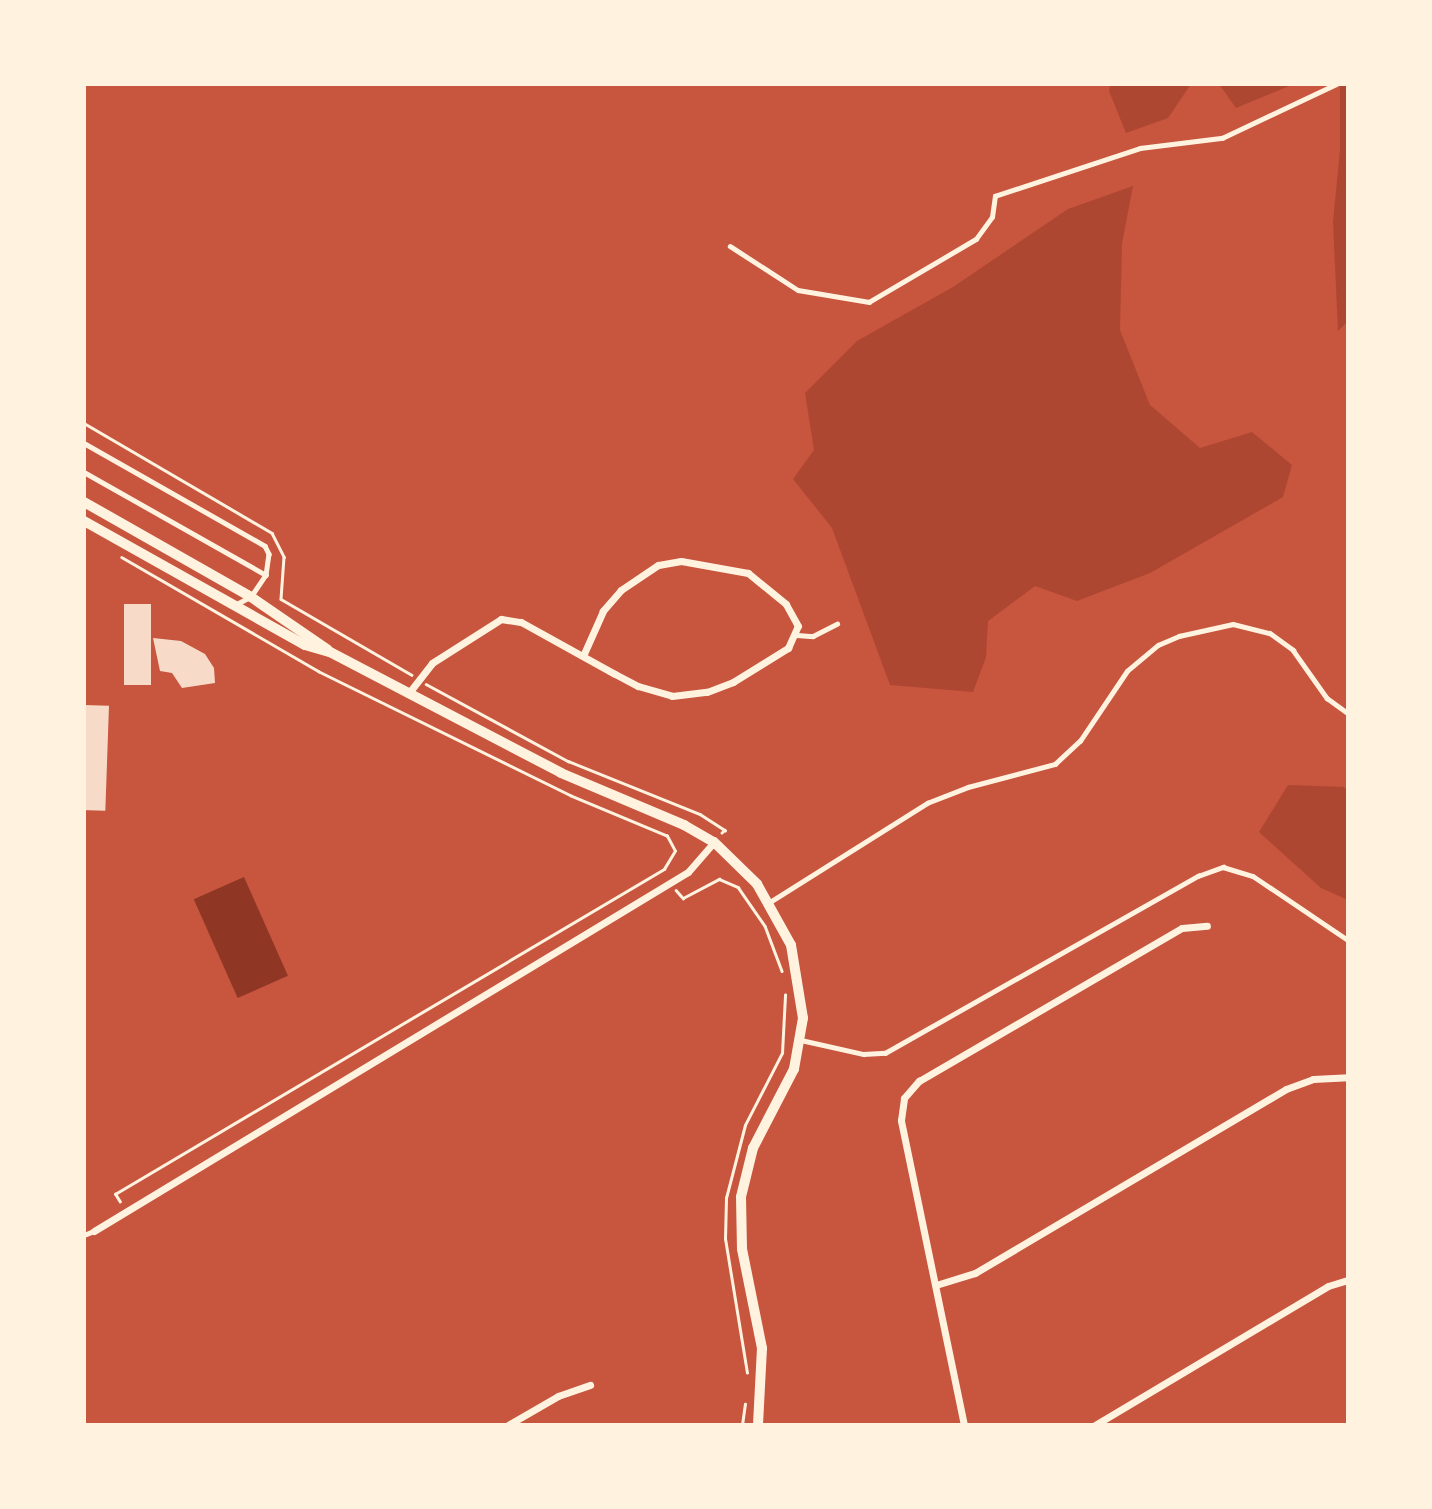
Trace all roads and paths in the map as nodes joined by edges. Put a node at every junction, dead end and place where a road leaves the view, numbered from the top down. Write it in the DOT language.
graph roads {
  1 [pos="1336,84"];
  2 [pos="730,246"];
  3 [pos="84,423"];
  4 [pos="84,443"];
  5 [pos="142,457"];
  6 [pos="136,467"];
  7 [pos="84,472"];
  8 [pos="84,502"];
  9 [pos="84,521"];
  10 [pos="111,552"];
  11 [pos="266,575"];
  12 [pos="251,597"];
  13 [pos="233,606"];
  14 [pos="837,624"];
  15 [pos="797,635"];
  16 [pos="330,652"];
  17 [pos="583,656"];
  18 [pos="417,678"];
  19 [pos="408,694"];
  20 [pos="1348,713"];
  21 [pos="714,842"];
  22 [pos="675,890"];
  23 [pos="770,902"];
  24 [pos="1207,926"];
  25 [pos="1348,940"];
  26 [pos="783,975"];
  27 [pos="784,987"];
  28 [pos="801,1040"];
  29 [pos="1348,1077"];
  30 [pos="125,1211"];
  31 [pos="94,1231"];
  32 [pos="84,1235"];
  33 [pos="1348,1280"];
  34 [pos="936,1285"];
  35 [pos="747,1381"];
  36 [pos="590,1385"];
  37 [pos="746,1394"];
  38 [pos="508,1425"];
  39 [pos="742,1425"];
  40 [pos="758,1425"];
  41 [pos="964,1425"];
  42 [pos="1095,1425"];
  1 -- 2 [label="lane"];
  3 -- 5 [label="path"];
  4 -- 11 [label="lane"];
  5 -- 6 [label="path"];
  5 -- 18 [label="path"];
  7 -- 11 [label="lane"];
  8 -- 12 [label="street"];
  9 -- 13 [label="street"];
  10 -- 30 [label="path"];
  11 -- 12 [label="lane"];
  12 -- 13 [label="lane"];
  12 -- 16 [label="street"];
  13 -- 16 [label="street"];
  14 -- 15 [label="lane"];
  15 -- 17 [label="street"];
  15 -- 17 [label="street"];
  16 -- 19 [label="street"];
  17 -- 18 [label="street"];
  18 -- 19 [label="street"];
  18 -- 21 [label="path"];
  19 -- 21 [label="street"];
  20 -- 23 [label="lane"];
  21 -- 23 [label="street"];
  21 -- 30 [label="street"];
  22 -- 26 [label="path"];
  23 -- 28 [label="street"];
  24 -- 34 [label="street"];
  25 -- 28 [label="lane"];
  27 -- 35 [label="path"];
  28 -- 40 [label="street"];
  29 -- 34 [label="street"];
  30 -- 31 [label="street"];
  31 -- 32 [label="lane"];
  33 -- 42 [label="street"];
  34 -- 41 [label="street"];
  36 -- 38 [label="street"];
  37 -- 39 [label="path"];
}
